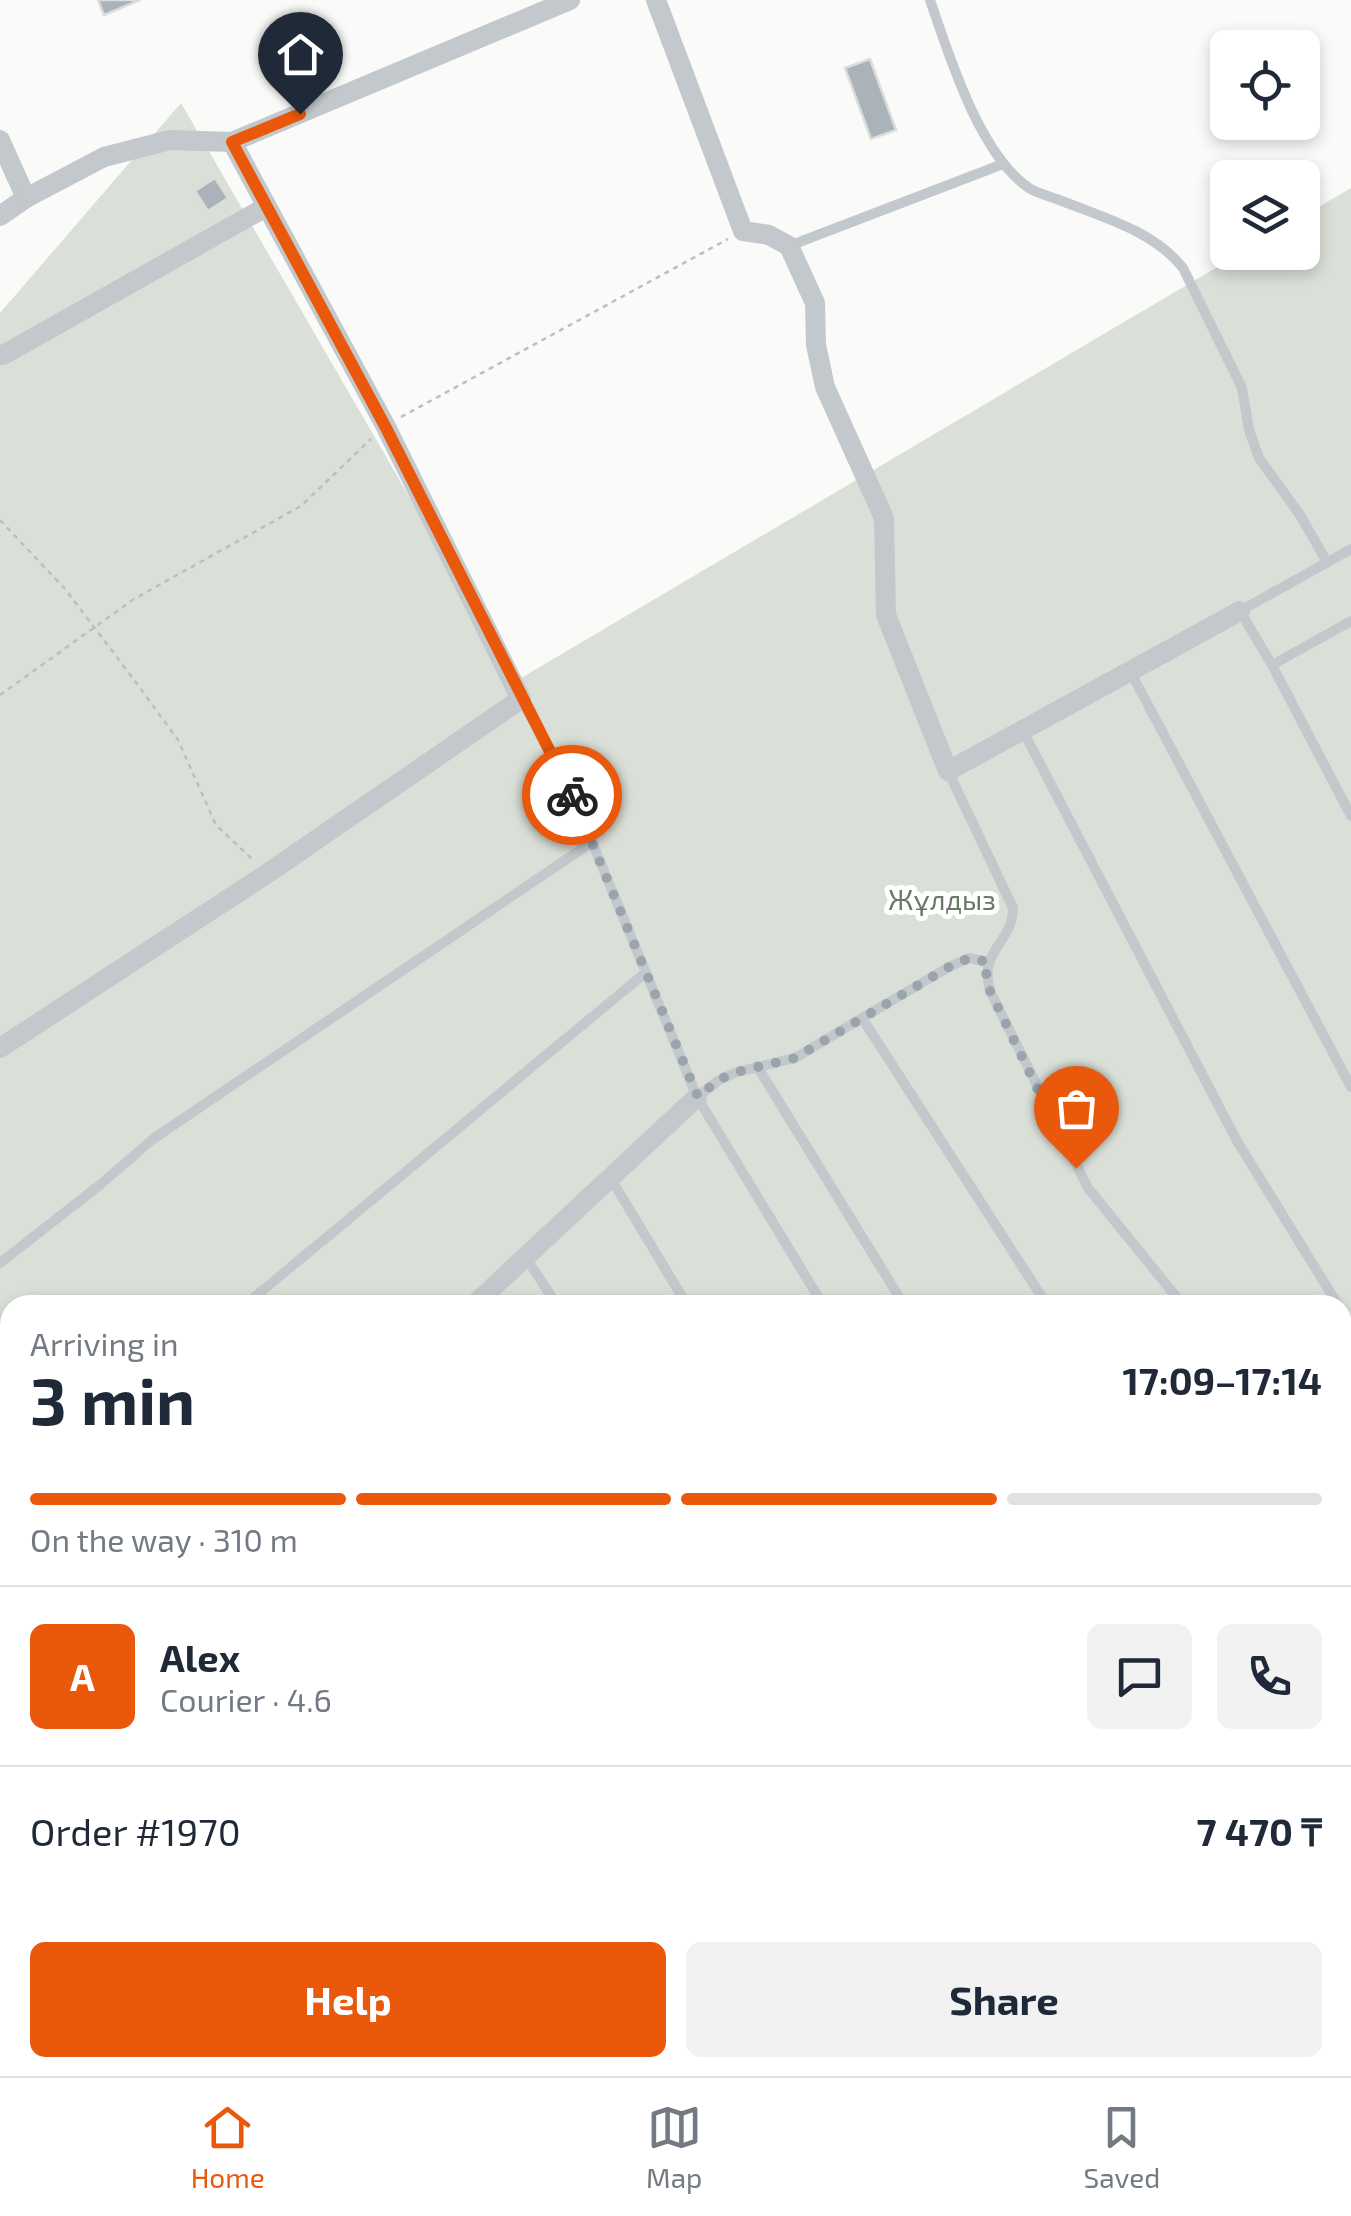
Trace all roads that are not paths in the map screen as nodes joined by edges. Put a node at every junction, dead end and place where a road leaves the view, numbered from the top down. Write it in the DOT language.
graph roads {
  1 [pos="570,0"];
  2 [pos="656,0"];
  3 [pos="930,0"];
  4 [pos="0,140"];
  5 [pos="232,142"];
  6 [pos="1003,164"];
  7 [pos="26,198"];
  8 [pos="266,207"];
  9 [pos="0,216"];
  10 [pos="789,246"];
  11 [pos="3,355"];
  12 [pos="1351,549"];
  13 [pos="1327,562"];
  14 [pos="1240,611"];
  15 [pos="1351,622"];
  16 [pos="1272,665"];
  17 [pos="1130,670"];
  18 [pos="521,698"];
  19 [pos="1022,729"];
  20 [pos="948,771"];
  21 [pos="1351,816"];
  22 [pos="592,842"];
  23 [pos="988,962"];
  24 [pos="644,974"];
  25 [pos="862,1018"];
  26 [pos="0,1048"];
  27 [pos="758,1066"];
  28 [pos="1351,1087"];
  29 [pos="698,1097"];
  30 [pos="610,1176"];
  31 [pos="525,1256"];
  32 [pos="0,1262"];
  33 [pos="257,1295"];
  34 [pos="484,1295"];
  35 [pos="550,1295"];
  36 [pos="681,1295"];
  37 [pos="817,1295"];
  38 [pos="898,1295"];
  39 [pos="1041,1295"];
  40 [pos="1176,1295"];
  41 [pos="1332,1295"];
  1 -- 5 [label="street"];
  2 -- 10 [label="street"];
  3 -- 6 [label="lane"];
  4 -- 7 [label="street"];
  5 -- 7 [label="street"];
  5 -- 8 [label="street"];
  6 -- 10 [label="lane"];
  6 -- 13 [label="lane"];
  7 -- 9 [label="street"];
  8 -- 11 [label="street"];
  8 -- 18 [label="street"];
  10 -- 20 [label="street"];
  12 -- 13 [label="lane"];
  13 -- 14 [label="lane"];
  14 -- 16 [label="lane"];
  14 -- 17 [label="street"];
  15 -- 16 [label="lane"];
  16 -- 21 [label="lane"];
  17 -- 19 [label="street"];
  17 -- 28 [label="lane"];
  18 -- 22 [label="lane"];
  18 -- 26 [label="street"];
  19 -- 20 [label="street"];
  19 -- 41 [label="lane"];
  20 -- 23 [label="lane"];
  22 -- 24 [label="lane"];
  22 -- 32 [label="lane"];
  23 -- 25 [label="lane"];
  23 -- 40 [label="lane"];
  24 -- 29 [label="lane"];
  24 -- 33 [label="lane"];
  25 -- 27 [label="lane"];
  25 -- 39 [label="lane"];
  27 -- 29 [label="lane"];
  27 -- 38 [label="lane"];
  29 -- 30 [label="street"];
  29 -- 37 [label="lane"];
  30 -- 31 [label="street"];
  30 -- 36 [label="lane"];
  31 -- 34 [label="street"];
  31 -- 35 [label="lane"];
}
